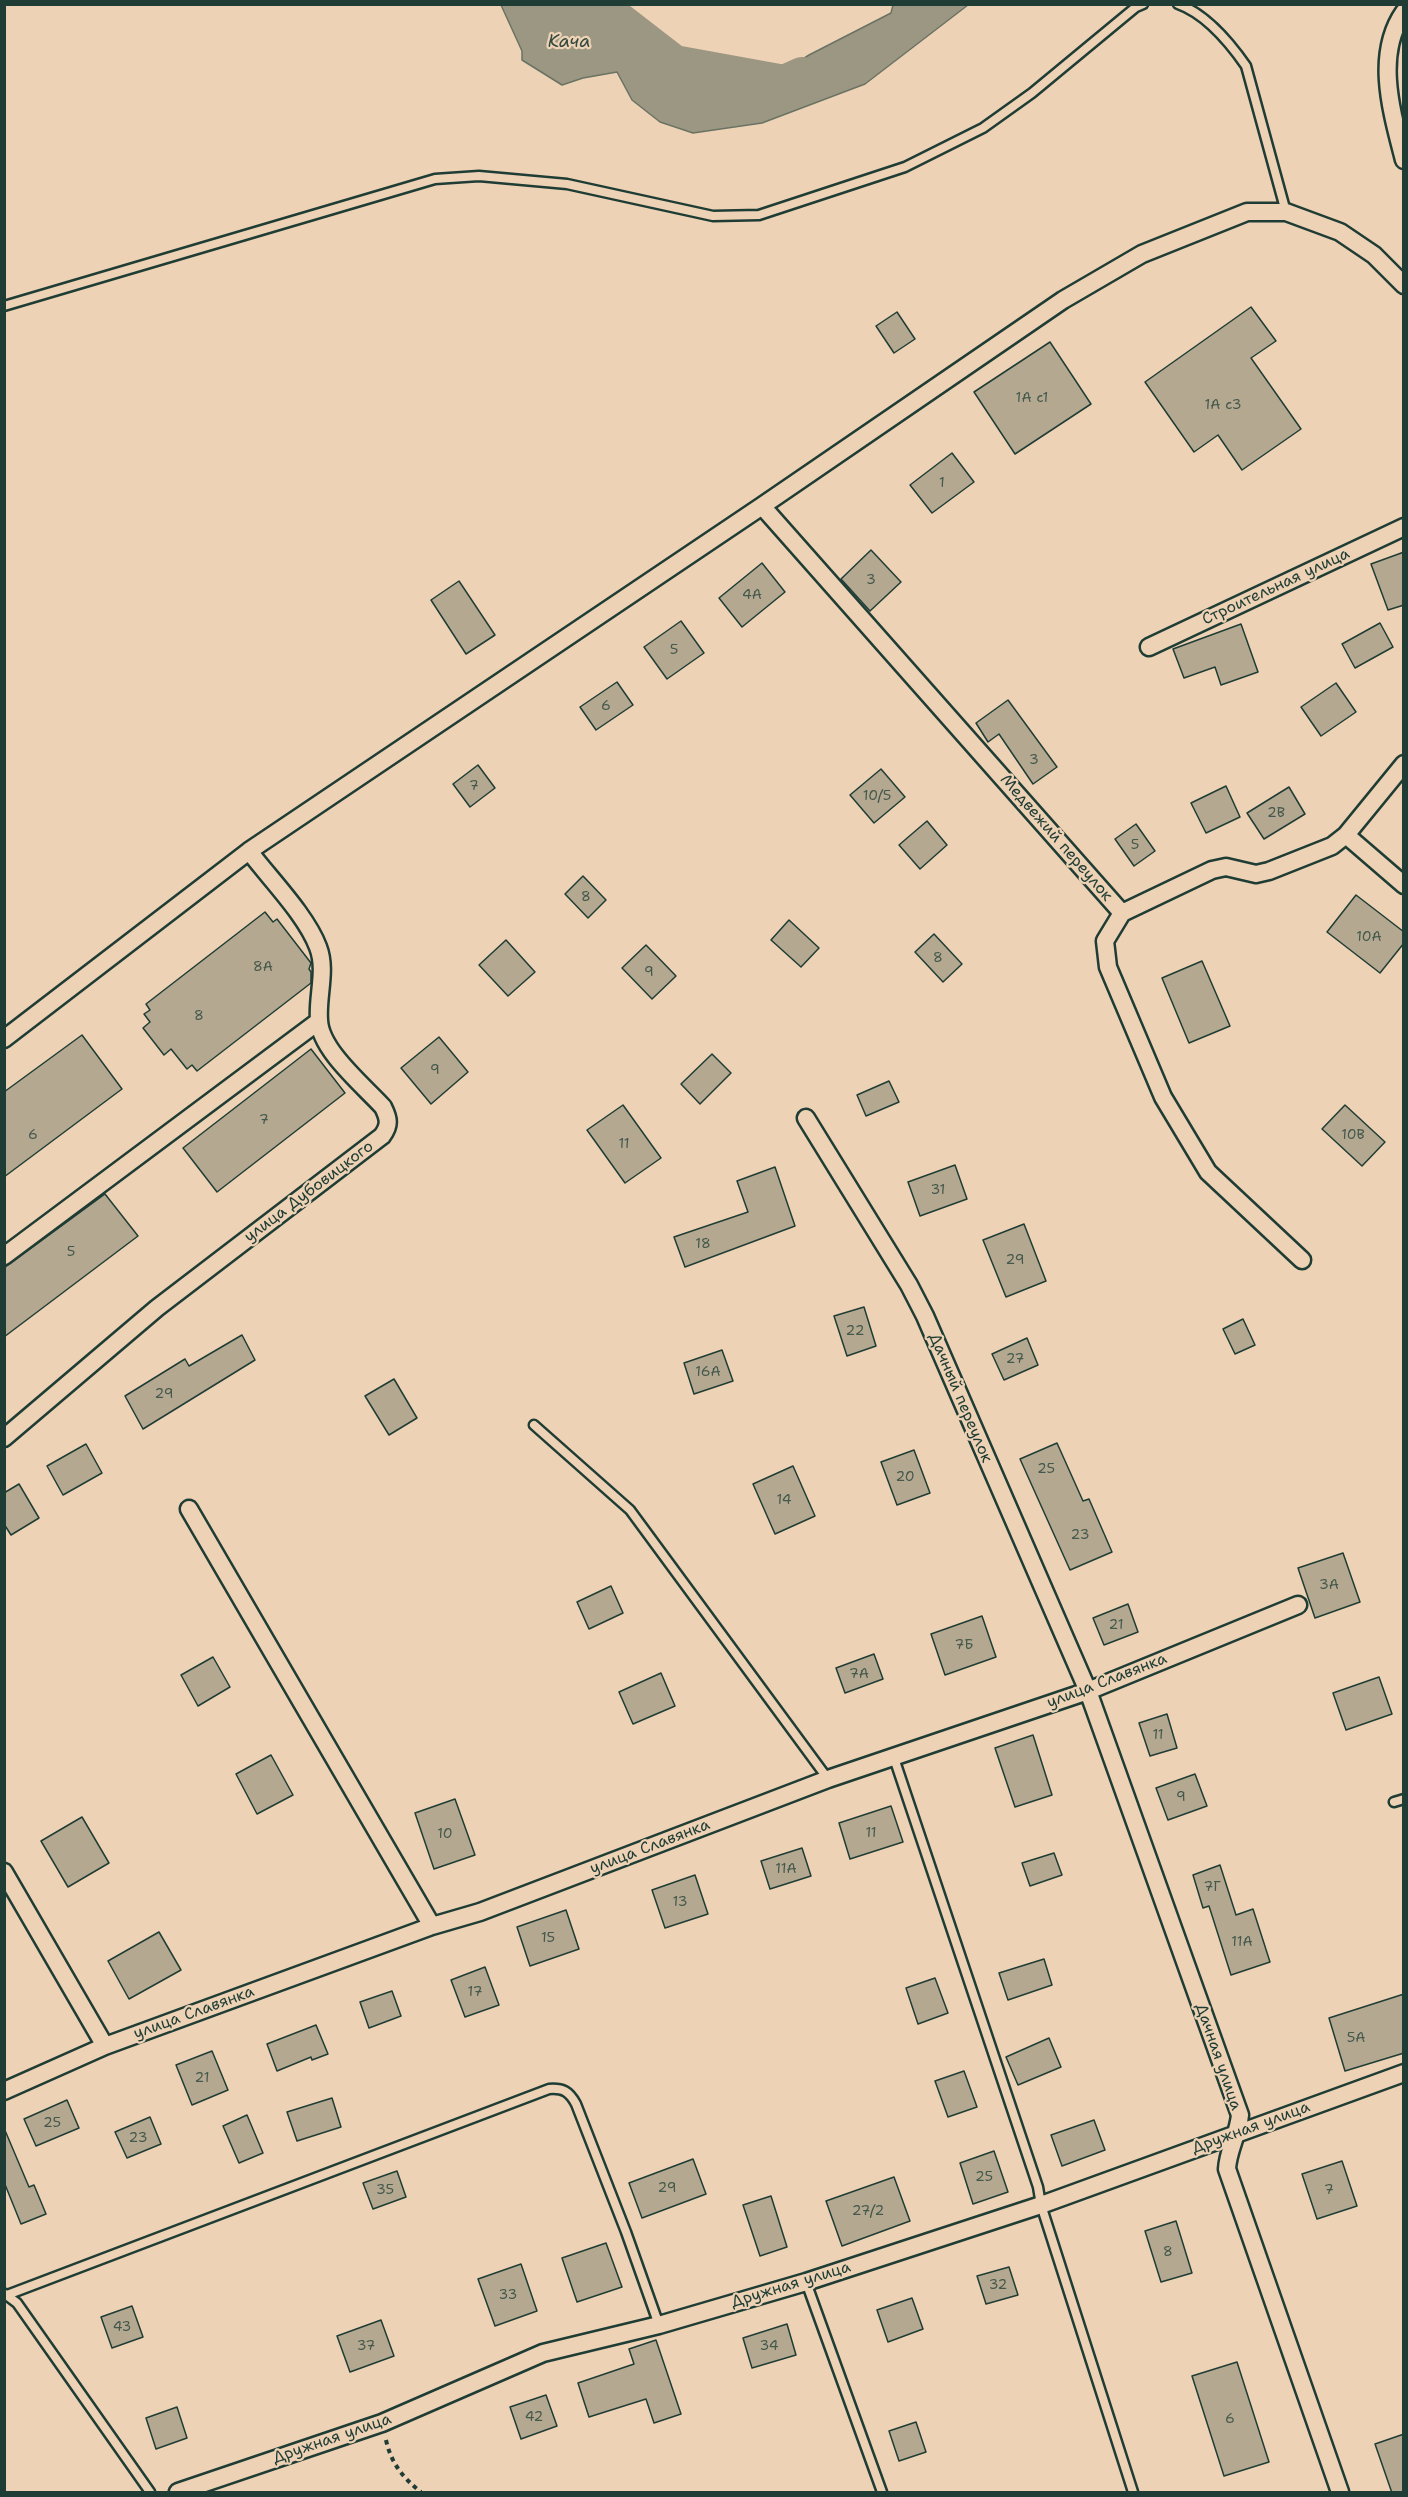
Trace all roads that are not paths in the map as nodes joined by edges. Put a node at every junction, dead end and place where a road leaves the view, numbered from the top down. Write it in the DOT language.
graph roads {
  1 [pos="1143,4"];
  2 [pos="1178,4"];
  3 [pos="1404,12"];
  4 [pos="1404,160"];
  5 [pos="1286,212"];
  6 [pos="1404,285"];
  7 [pos="4,306"];
  8 [pos="762,506"];
  9 [pos="1404,527"];
  10 [pos="1149,647"];
  11 [pos="1404,764"];
  12 [pos="1347,835"];
  13 [pos="249,851"];
  14 [pos="1404,885"];
  15 [pos="1122,913"];
  16 [pos="319,1021"];
  17 [pos="4,1039"];
  18 [pos="806,1118"];
  19 [pos="4,1256"];
  20 [pos="1302,1260"];
  21 [pos="534,1425"];
  22 [pos="4,1438"];
  23 [pos="189,1509"];
  24 [pos="1298,1605"];
  25 [pos="1088,1691"];
  26 [pos="894,1758"];
  27 [pos="828,1779"];
  28 [pos="1404,1799"];
  29 [pos="1394,1802"];
  30 [pos="4,1872"];
  31 [pos="432,1926"];
  32 [pos="105,2046"];
  33 [pos="1404,2073"];
  34 [pos="4,2091"];
  35 [pos="1239,2131"];
  36 [pos="1041,2205"];
  37 [pos="806,2282"];
  38 [pos="6,2294"];
  39 [pos="659,2325"];
  40 [pos="150,2493"];
  41 [pos="178,2493"];
  42 [pos="882,2493"];
  43 [pos="1133,2493"];
  44 [pos="1340,2493"];
  1 -- 7 [label="lane"];
  2 -- 5 [label="lane"];
  3 -- 4 [label="street"];
  5 -- 6 [label="street"];
  5 -- 8 [label="street"];
  8 -- 13 [label="street"];
  8 -- 15 [label="street, Медвежий переулок"];
  9 -- 10 [label="street, Строительная улица"];
  11 -- 12 [label="street"];
  12 -- 14 [label="street"];
  12 -- 15 [label="street"];
  13 -- 16 [label="street, улица Дубовицкого"];
  13 -- 17 [label="street"];
  15 -- 20 [label="street, Медвежий переулок"];
  16 -- 19 [label="street"];
  16 -- 22 [label="street, улица Дубовицкого"];
  18 -- 25 [label="street, Дачный переулок"];
  21 -- 27 [label="lane"];
  23 -- 31 [label="street"];
  24 -- 25 [label="street, улица Славянка"];
  25 -- 26 [label="street, улица Славянка"];
  25 -- 35 [label="street, Дачная улица"];
  26 -- 27 [label="street, улица Славянка"];
  26 -- 36 [label="lane"];
  27 -- 31 [label="street, улица Славянка"];
  28 -- 29 [label="lane"];
  30 -- 32 [label="street"];
  31 -- 32 [label="street, улица Славянка"];
  32 -- 34 [label="street, улица Славянка"];
  33 -- 35 [label="street, Дружная улица"];
  35 -- 36 [label="street, Дружная улица"];
  35 -- 44 [label="street, Дачная улица"];
  36 -- 37 [label="street, Дружная улица"];
  36 -- 43 [label="lane"];
  37 -- 39 [label="street, Дружная улица"];
  37 -- 42 [label="lane"];
  38 -- 39 [label="lane"];
  38 -- 40 [label="lane"];
  39 -- 41 [label="street, Дружная улица"];
}
